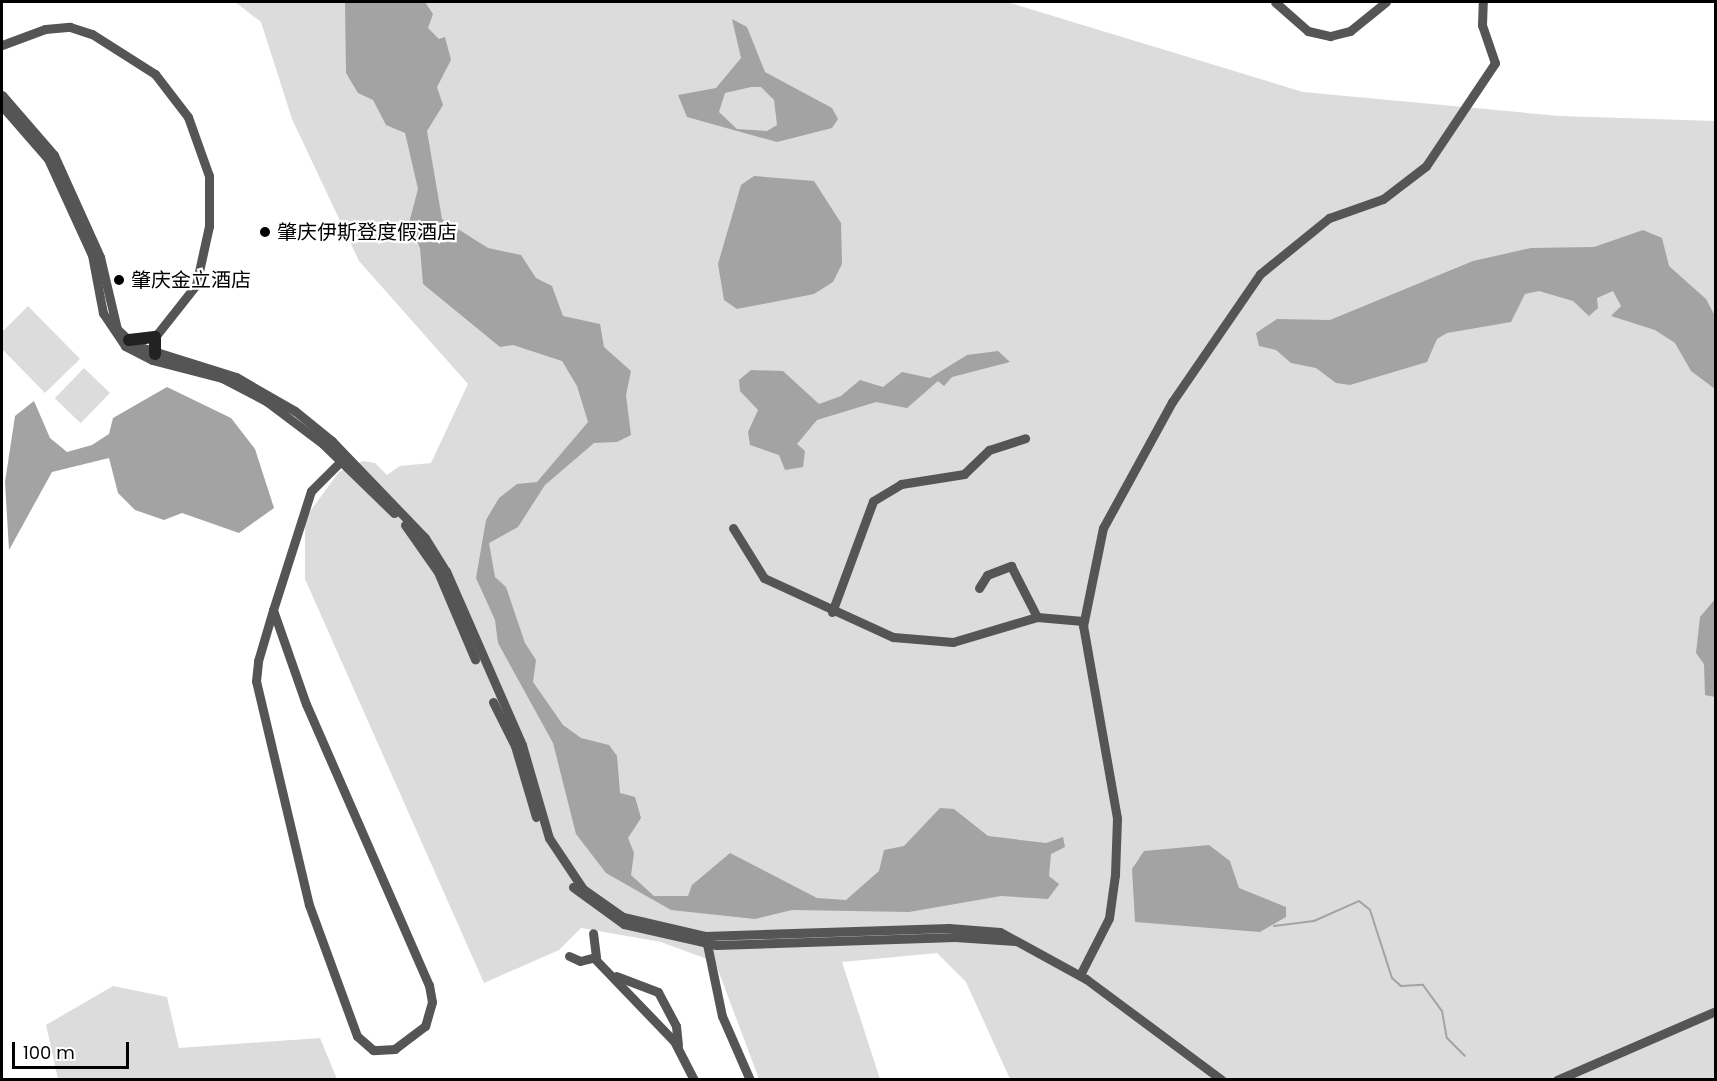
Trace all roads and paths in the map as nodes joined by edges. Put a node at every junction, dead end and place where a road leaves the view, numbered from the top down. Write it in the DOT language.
graph roads {
  1 [pos="1275,2"];
  2 [pos="1386,2"];
  3 [pos="1484,2"];
  4 [pos="2,45"];
  5 [pos="2,94"];
  6 [pos="2,106"];
  7 [pos="155,337"];
  8 [pos="129,340"];
  9 [pos="155,354"];
  10 [pos="1025,438"];
  11 [pos="344,458"];
  12 [pos="733,528"];
  13 [pos="979,588"];
  14 [pos="273,610"];
  15 [pos="832,612"];
  16 [pos="1037,617"];
  17 [pos="1083,621"];
  18 [pos="593,933"];
  19 [pos="706,940"];
  20 [pos="569,956"];
  21 [pos="594,958"];
  22 [pos="613,975"];
  23 [pos="1080,975"];
  24 [pos="1716,1011"];
  25 [pos="678,1047"];
  26 [pos="694,1080"];
  27 [pos="750,1080"];
  28 [pos="1222,1080"];
  29 [pos="1557,1080"];
  1 -- 2 [label="street"];
  3 -- 17 [label="street"];
  4 -- 7 [label="street"];
  5 -- 8 [label="street"];
  6 -- 11 [label="street"];
  7 -- 8 [label="street"];
  7 -- 9 [label="street"];
  8 -- 9 [label="street"];
  9 -- 11 [label="street"];
  10 -- 15 [label="street"];
  11 -- 14 [label="street"];
  11 -- 19 [label="street"];
  12 -- 15 [label="street"];
  13 -- 16 [label="street"];
  14 -- 14 [label="street"];
  15 -- 16 [label="street"];
  16 -- 17 [label="street"];
  17 -- 23 [label="street"];
  18 -- 21 [label="street"];
  19 -- 23 [label="street"];
  19 -- 27 [label="street"];
  20 -- 21 [label="street"];
  21 -- 22 [label="street"];
  22 -- 25 [label="street"];
  22 -- 25 [label="street"];
  23 -- 28 [label="street"];
  24 -- 29 [label="street"];
  25 -- 26 [label="street"];
}
